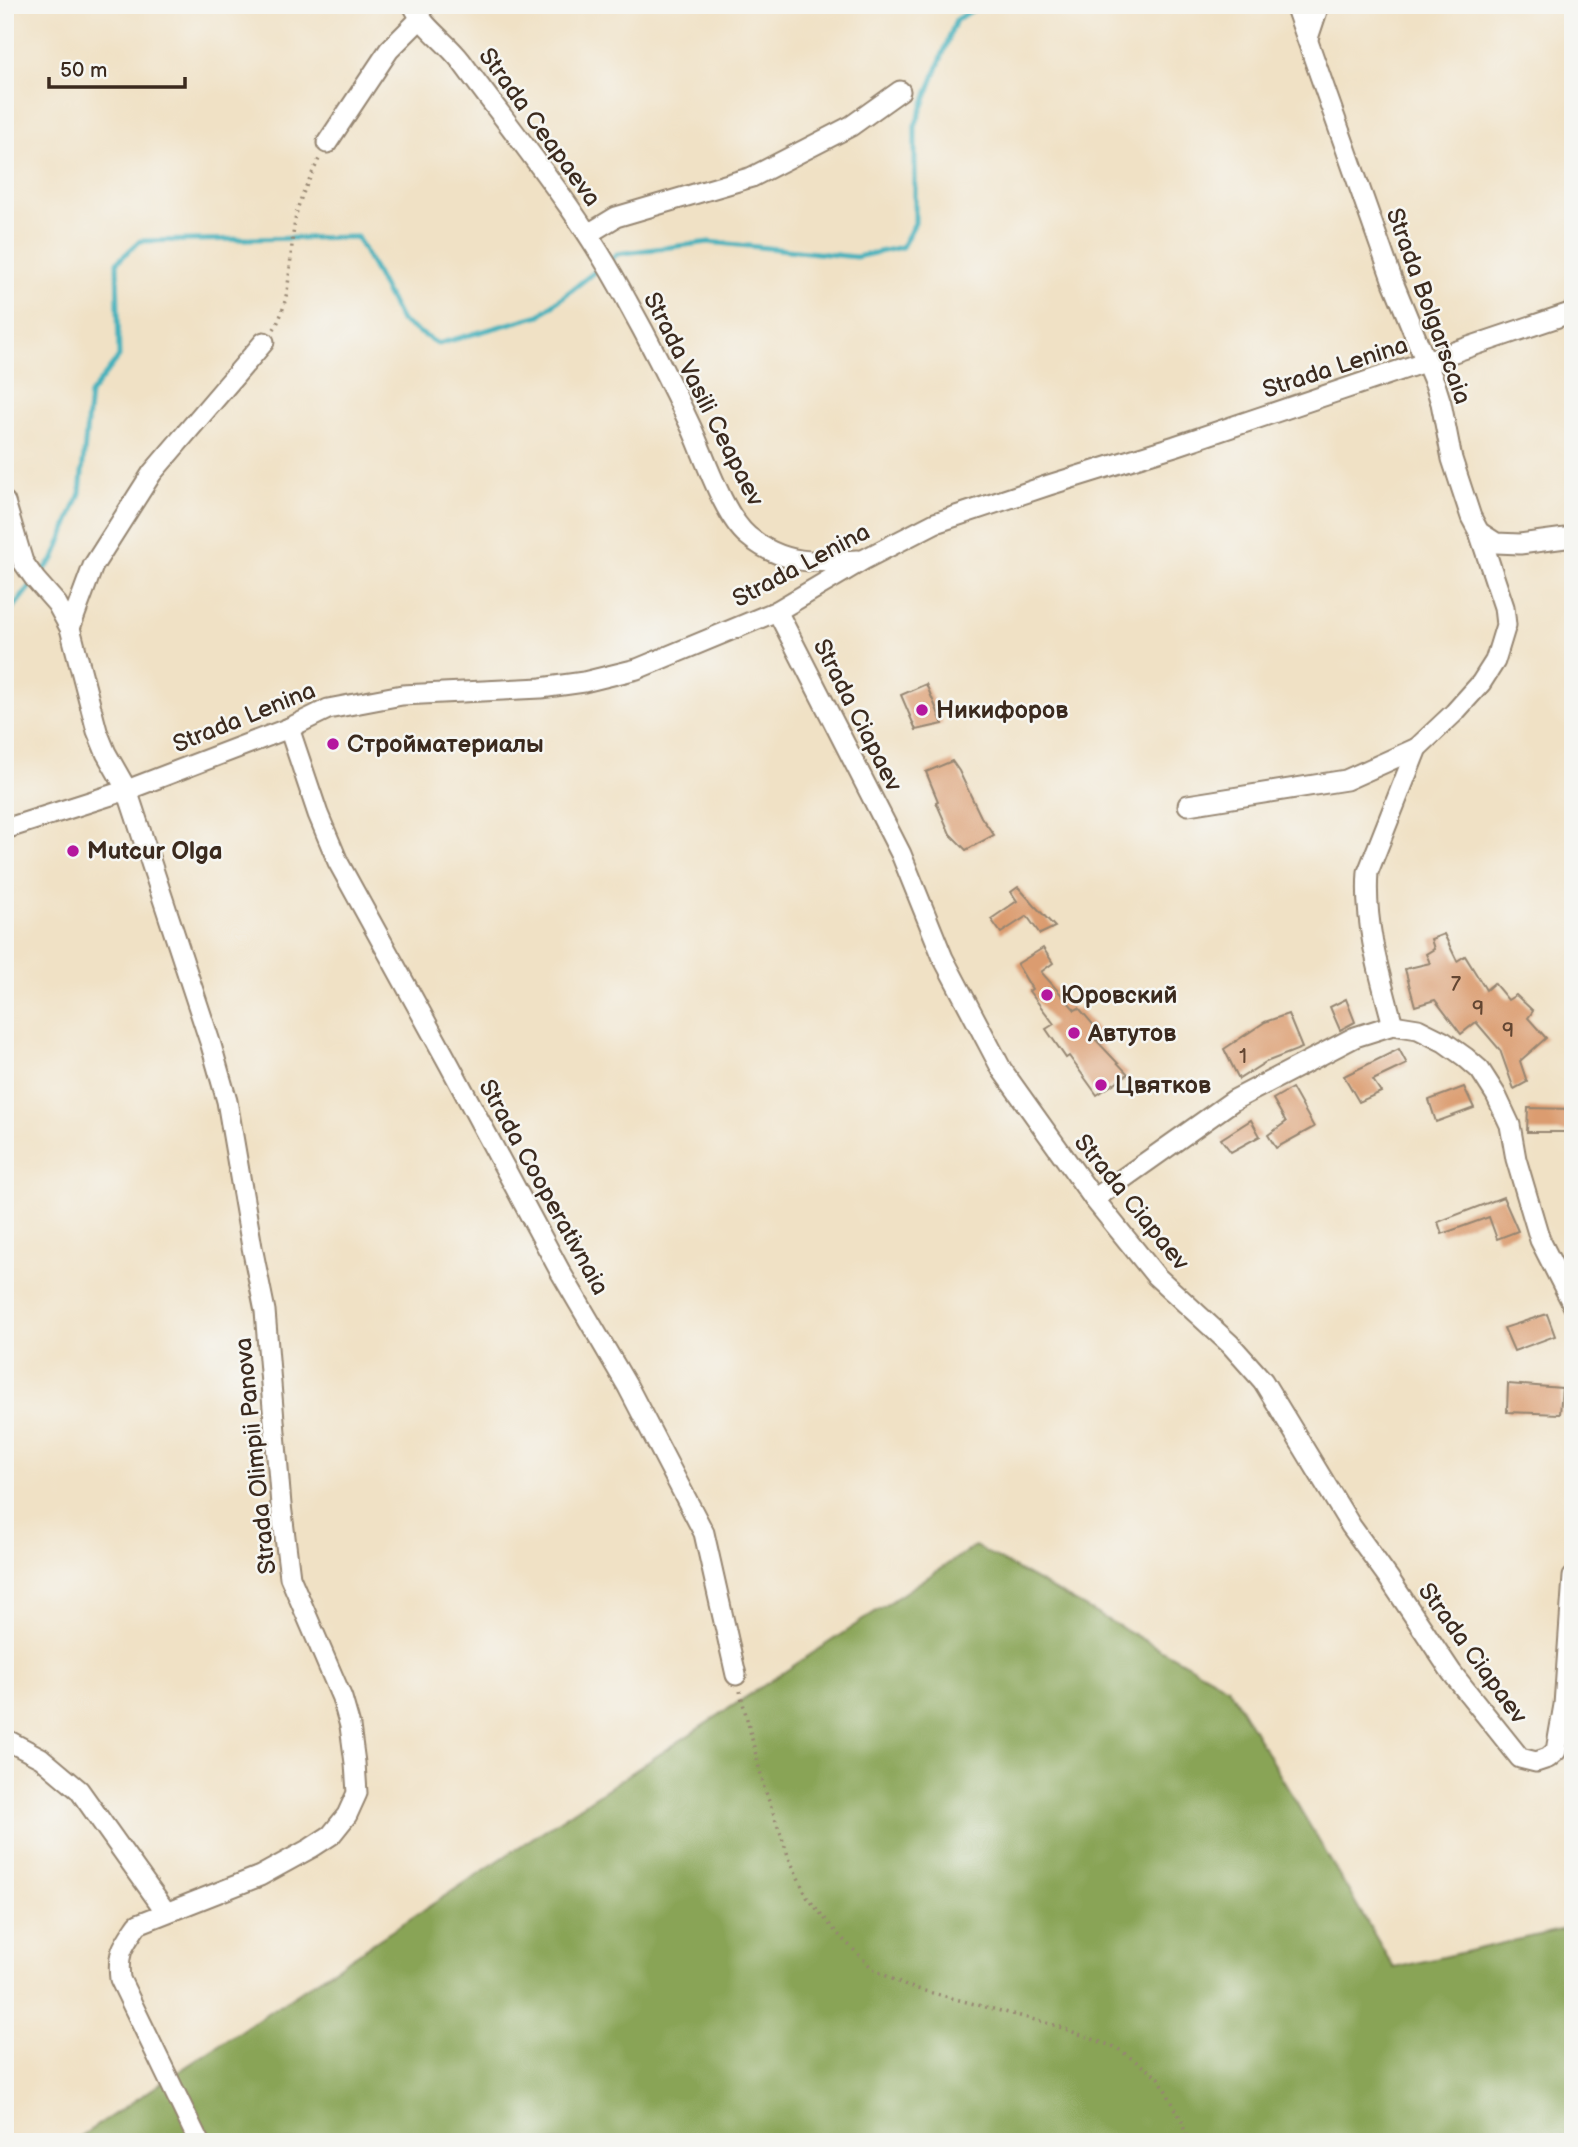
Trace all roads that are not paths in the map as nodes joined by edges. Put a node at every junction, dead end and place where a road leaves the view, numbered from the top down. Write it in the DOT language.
graph roads {
  1 [pos="1295,5"];
  2 [pos="1319,5"];
  3 [pos="416,12"];
  4 [pos="1308,38"];
  5 [pos="900,91"];
  6 [pos="327,143"];
  7 [pos="593,242"];
  8 [pos="1573,312"];
  9 [pos="264,342"];
  10 [pos="1426,363"];
  11 [pos="5,502"];
  12 [pos="1479,532"];
  13 [pos="1573,537"];
  14 [pos="11,545"];
  15 [pos="863,560"];
  16 [pos="777,611"];
  17 [pos="70,628"];
  18 [pos="289,728"];
  19 [pos="1418,748"];
  20 [pos="127,790"];
  21 [pos="1188,805"];
  22 [pos="5,829"];
  23 [pos="1394,1025"];
  24 [pos="1094,1199"];
  25 [pos="1573,1305"];
  26 [pos="1573,1577"];
  27 [pos="736,1675"];
  28 [pos="5,1739"];
  29 [pos="166,1912"];
  30 [pos="199,2142"];
  1 -- 4 [label="street, Strada Bolgarscaia"];
  2 -- 4 [label="street"];
  3 -- 6 [label="street"];
  3 -- 7 [label="street, Strada Ceapaeva"];
  4 -- 10 [label="street, Strada Bolgarscaia"];
  5 -- 7 [label="street"];
  7 -- 15 [label="street, Strada Vasili Ceapaev"];
  8 -- 10 [label="street, Strada Lenina"];
  9 -- 17 [label="street"];
  10 -- 12 [label="street, Strada Bolgarscaia"];
  10 -- 15 [label="street, Strada Lenina"];
  11 -- 14 [label="street, Strada Olimpii Panova"];
  12 -- 13 [label="street"];
  12 -- 19 [label="street, Strada Bolgarscaia"];
  14 -- 17 [label="street, Strada Olimpii Panova"];
  15 -- 16 [label="street, Strada Lenina"];
  16 -- 18 [label="street, Strada Lenina"];
  16 -- 24 [label="street, Strada Ciapaev"];
  17 -- 20 [label="street, Strada Olimpii Panova"];
  18 -- 20 [label="street, Strada Lenina"];
  18 -- 27 [label="street, Strada Cooperativnaia"];
  19 -- 21 [label="street"];
  19 -- 23 [label="street"];
  20 -- 22 [label="street, Strada Lenina"];
  20 -- 29 [label="street, Strada Olimpii Panova"];
  23 -- 24 [label="street"];
  23 -- 25 [label="street"];
  24 -- 26 [label="street, Strada Ciapaev"];
  28 -- 29 [label="street"];
  29 -- 30 [label="street, Strada Olimpii Panova"];
}
